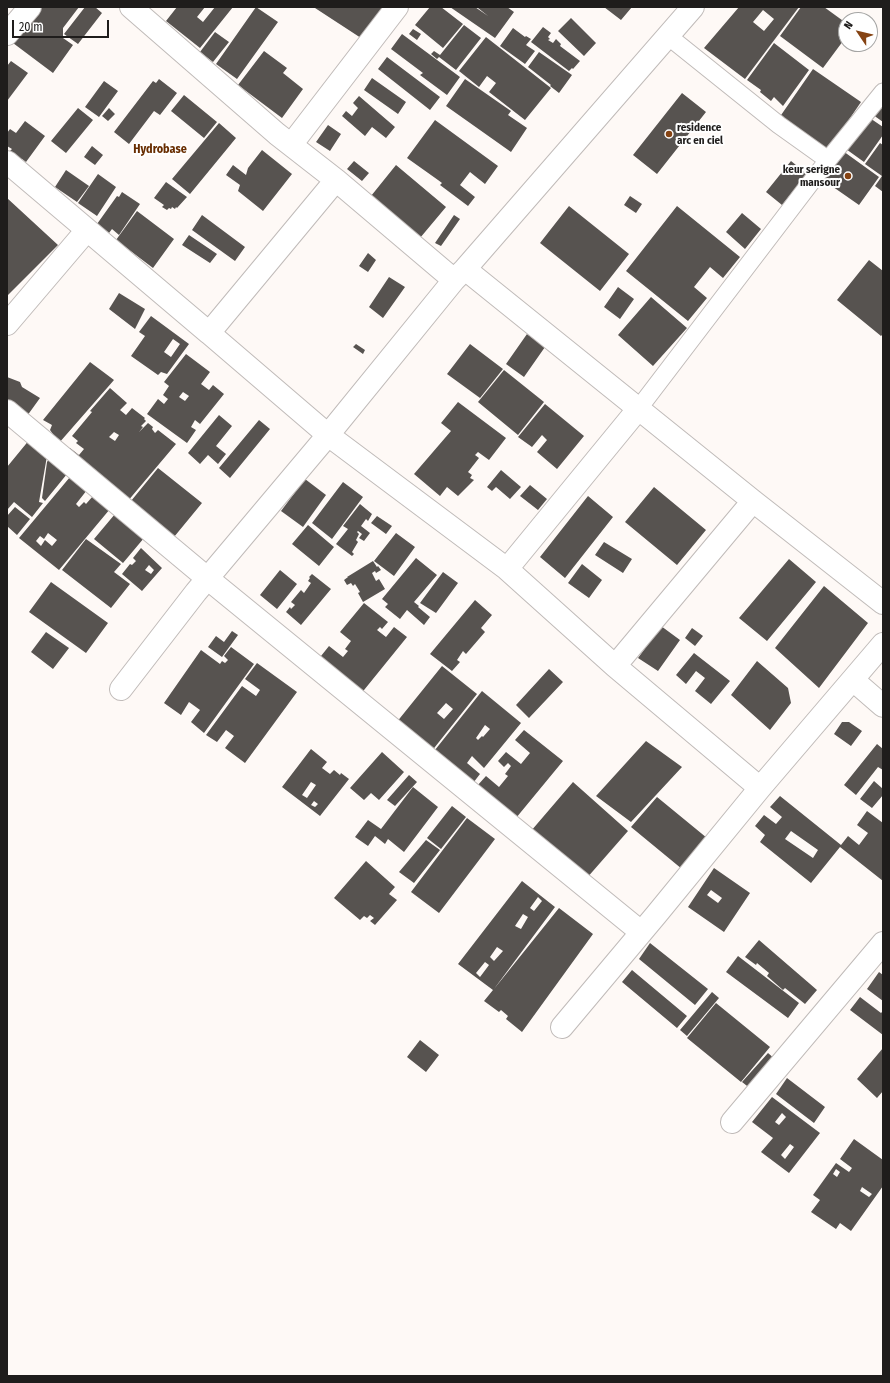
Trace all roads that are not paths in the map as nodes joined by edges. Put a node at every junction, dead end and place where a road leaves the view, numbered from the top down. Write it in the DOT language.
graph roads {
  1 [pos="30,7"];
  2 [pos="131,7"];
  3 [pos="397,7"];
  4 [pos="693,7"];
  5 [pos="7,34"];
  6 [pos="668,36"];
  7 [pos="883,92"];
  8 [pos="291,145"];
  9 [pos="828,160"];
  10 [pos="7,162"];
  11 [pos="336,180"];
  12 [pos="87,230"];
  13 [pos="459,275"];
  14 [pos="7,324"];
  15 [pos="209,333"];
  16 [pos="639,408"];
  17 [pos="7,411"];
  18 [pos="328,436"];
  19 [pos="753,501"];
  20 [pos="507,569"];
  21 [pos="207,578"];
  22 [pos="883,603"];
  23 [pos="883,644"];
  24 [pos="615,666"];
  25 [pos="853,680"];
  26 [pos="121,689"];
  27 [pos="883,706"];
  28 [pos="760,788"];
  29 [pos="641,932"];
  30 [pos="883,944"];
  31 [pos="562,1027"];
  32 [pos="732,1122"];
  1 -- 5 [label="street"];
  2 -- 8 [label="street"];
  3 -- 8 [label="street"];
  4 -- 6 [label="street"];
  6 -- 9 [label="lane"];
  6 -- 13 [label="street"];
  7 -- 9 [label="lane"];
  8 -- 11 [label="street"];
  9 -- 16 [label="lane"];
  10 -- 12 [label="street"];
  11 -- 13 [label="street"];
  11 -- 15 [label="street"];
  12 -- 14 [label="street"];
  12 -- 15 [label="street"];
  13 -- 16 [label="street"];
  13 -- 18 [label="street"];
  15 -- 18 [label="street"];
  16 -- 19 [label="street"];
  16 -- 20 [label="street"];
  17 -- 21 [label="street"];
  18 -- 20 [label="street"];
  18 -- 21 [label="street"];
  19 -- 22 [label="street"];
  19 -- 24 [label="street"];
  20 -- 24 [label="street"];
  21 -- 26 [label="street"];
  21 -- 29 [label="street"];
  23 -- 25 [label="street"];
  24 -- 28 [label="street"];
  25 -- 27 [label="street"];
  25 -- 28 [label="street"];
  28 -- 29 [label="street"];
  29 -- 31 [label="street"];
  30 -- 32 [label="street"];
}
